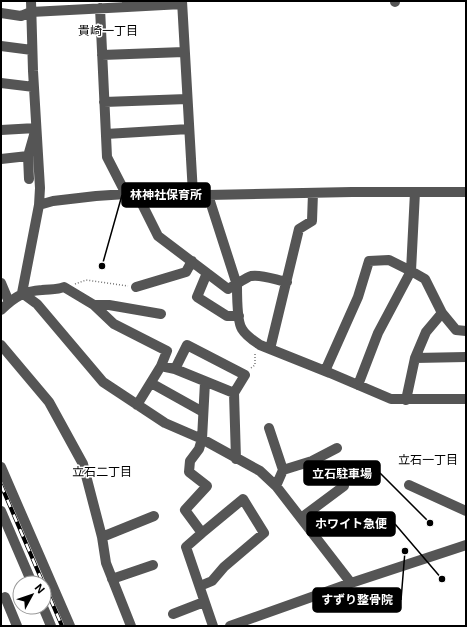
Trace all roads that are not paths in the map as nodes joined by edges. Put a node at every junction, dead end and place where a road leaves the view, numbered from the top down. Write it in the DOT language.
graph roads {
  1 [pos="31,1"];
  2 [pos="182,3"];
  3 [pos="127,4"];
  4 [pos="73,6"];
  5 [pos="100,8"];
  6 [pos="31,12"];
  7 [pos="1,14"];
  8 [pos="1,46"];
  9 [pos="32,50"];
  10 [pos="184,52"];
  11 [pos="102,55"];
  12 [pos="1,83"];
  13 [pos="34,87"];
  14 [pos="187,99"];
  15 [pos="104,102"];
  16 [pos="36,128"];
  17 [pos="189,129"];
  18 [pos="1,130"];
  19 [pos="106,134"];
  20 [pos="28,156"];
  21 [pos="1,159"];
  22 [pos="29,179"];
  23 [pos="415,192"];
  24 [pos="466,192"];
  25 [pos="313,193"];
  26 [pos="126,194"];
  27 [pos="137,194"];
  28 [pos="193,194"];
  29 [pos="208,195"];
  30 [pos="39,205"];
  31 [pos="192,261"];
  32 [pos="411,270"];
  33 [pos="207,273"];
  34 [pos="286,282"];
  35 [pos="1,283"];
  36 [pos="237,285"];
  37 [pos="136,287"];
  38 [pos="22,293"];
  39 [pos="9,302"];
  40 [pos="94,304"];
  41 [pos="1,310"];
  42 [pos="442,313"];
  43 [pos="161,314"];
  44 [pos="239,316"];
  45 [pos="466,331"];
  46 [pos="1,345"];
  47 [pos="270,349"];
  48 [pos="466,357"];
  49 [pos="415,358"];
  50 [pos="161,366"];
  51 [pos="175,369"];
  52 [pos="325,371"];
  53 [pos="205,382"];
  54 [pos="151,383"];
  55 [pos="358,385"];
  56 [pos="234,393"];
  57 [pos="466,399"];
  58 [pos="406,400"];
  59 [pos="137,405"];
  60 [pos="203,412"];
  61 [pos="270,428"];
  62 [pos="202,439"];
  63 [pos="337,448"];
  64 [pos="236,459"];
  65 [pos="1,467"];
  66 [pos="283,470"];
  67 [pos="409,485"];
  68 [pos="276,486"];
  69 [pos="344,486"];
  70 [pos="1,511"];
  71 [pos="466,511"];
  72 [pos="154,516"];
  73 [pos="301,518"];
  74 [pos="202,532"];
  75 [pos="102,537"];
  76 [pos="466,545"];
  77 [pos="153,565"];
  78 [pos="29,575"];
  79 [pos="112,579"];
  80 [pos="352,583"];
  81 [pos="200,586"];
  82 [pos="6,596"];
  83 [pos="204,602"];
  84 [pos="173,614"];
  85 [pos="46,615"];
  86 [pos="17,626"];
  87 [pos="51,626"];
  88 [pos="70,626"];
  89 [pos="132,626"];
  90 [pos="213,626"];
  91 [pos="230,626"];
  1 -- 6 [label="street"];
  2 -- 3 [label="street"];
  2 -- 10 [label="street"];
  3 -- 5 [label="street"];
  4 -- 5 [label="street"];
  4 -- 6 [label="street"];
  5 -- 11 [label="street"];
  6 -- 7 [label="street"];
  6 -- 9 [label="street"];
  8 -- 9 [label="street"];
  9 -- 13 [label="street"];
  10 -- 11 [label="street"];
  10 -- 14 [label="street"];
  11 -- 15 [label="street"];
  12 -- 13 [label="street"];
  13 -- 16 [label="street"];
  14 -- 15 [label="street"];
  14 -- 17 [label="street"];
  15 -- 19 [label="street"];
  16 -- 18 [label="street"];
  16 -- 20 [label="street"];
  16 -- 30 [label="street"];
  17 -- 19 [label="street"];
  17 -- 28 [label="street"];
  19 -- 26 [label="street"];
  20 -- 21 [label="street"];
  20 -- 22 [label="street"];
  23 -- 24 [label="street"];
  23 -- 25 [label="street"];
  23 -- 32 [label="street"];
  25 -- 29 [label="street"];
  25 -- 34 [label="street"];
  26 -- 27 [label="street"];
  26 -- 30 [label="street"];
  27 -- 28 [label="street"];
  27 -- 31 [label="street"];
  28 -- 29 [label="street"];
  29 -- 36 [label="street"];
  30 -- 38 [label="street"];
  31 -- 33 [label="street"];
  31 -- 37 [label="street"];
  32 -- 42 [label="street"];
  32 -- 52 [label="street"];
  32 -- 55 [label="street"];
  33 -- 36 [label="street"];
  33 -- 44 [label="street"];
  34 -- 36 [label="street"];
  34 -- 47 [label="street"];
  35 -- 39 [label="street"];
  36 -- 44 [label="street"];
  38 -- 39 [label="street"];
  38 -- 40 [label="street"];
  38 -- 59 [label="street"];
  39 -- 41 [label="street"];
  40 -- 43 [label="street"];
  40 -- 50 [label="street"];
  42 -- 45 [label="street"];
  42 -- 49 [label="street"];
  44 -- 47 [label="street"];
  46 -- 75 [label="street"];
  47 -- 52 [label="street"];
  48 -- 49 [label="street"];
  49 -- 58 [label="street"];
  50 -- 51 [label="street"];
  50 -- 54 [label="street"];
  51 -- 53 [label="street"];
  51 -- 56 [label="street"];
  52 -- 55 [label="street"];
  53 -- 56 [label="street"];
  53 -- 60 [label="street"];
  54 -- 59 [label="street"];
  54 -- 60 [label="street"];
  55 -- 58 [label="street"];
  56 -- 64 [label="street"];
  57 -- 58 [label="street"];
  59 -- 62 [label="street"];
  60 -- 62 [label="street"];
  61 -- 66 [label="street"];
  62 -- 64 [label="street"];
  62 -- 74 [label="street"];
  63 -- 66 [label="street"];
  64 -- 68 [label="street"];
  65 -- 88 [label="street"];
  66 -- 68 [label="street"];
  67 -- 71 [label="street"];
  68 -- 73 [label="street"];
  69 -- 73 [label="street"];
  70 -- 78 [label="street"];
  72 -- 75 [label="street"];
  73 -- 80 [label="street"];
  74 -- 81 [label="street"];
  74 -- 81 [label="street"];
  75 -- 79 [label="street"];
  76 -- 80 [label="street"];
  77 -- 79 [label="street"];
  79 -- 89 [label="street"];
  80 -- 91 [label="street"];
  81 -- 83 [label="street"];
  82 -- 86 [label="street"];
  83 -- 84 [label="street"];
  83 -- 90 [label="street"];
  85 -- 87 [label="street"];
}
